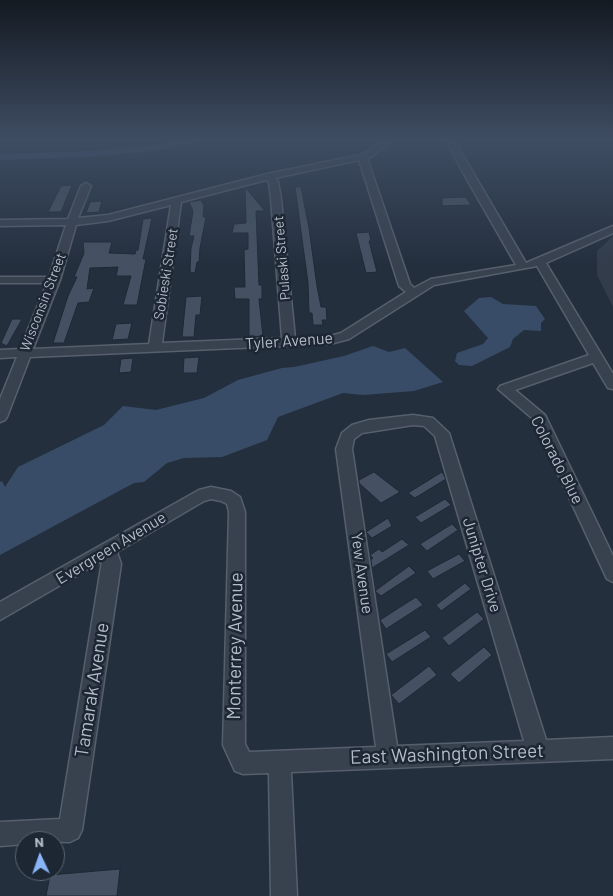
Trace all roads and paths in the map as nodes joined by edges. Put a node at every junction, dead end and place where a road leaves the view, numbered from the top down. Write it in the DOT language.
graph roads {
  1 [pos="247,182"];
  2 [pos="273,182"];
  3 [pos="370,182"];
  4 [pos="473,182"];
  5 [pos="86,186"];
  6 [pos="177,199"];
  7 [pos="0,222"];
  8 [pos="72,222"];
  9 [pos="613,228"];
  10 [pos="540,262"];
  11 [pos="523,268"];
  12 [pos="0,280"];
  13 [pos="54,280"];
  14 [pos="413,292"];
  15 [pos="289,342"];
  16 [pos="155,348"];
  17 [pos="0,354"];
  18 [pos="24,354"];
  19 [pos="596,357"];
  20 [pos="613,385"];
  21 [pos="0,417"];
  22 [pos="391,422"];
  23 [pos="225,495"];
  24 [pos="108,551"];
  25 [pos="613,574"];
  26 [pos="0,612"];
  27 [pos="613,748"];
  28 [pos="538,750"];
  29 [pos="388,756"];
  30 [pos="280,761"];
  31 [pos="0,834"];
  32 [pos="284,896"];
  1 -- 6 [label="street"];
  2 -- 15 [label="street, Pulaski Street"];
  3 -- 14 [label="street"];
  4 -- 11 [label="street"];
  5 -- 8 [label="street, Wisconsin Street"];
  6 -- 8 [label="street"];
  6 -- 16 [label="street, Sobieski Street"];
  7 -- 8 [label="street"];
  8 -- 13 [label="street, Wisconsin Street"];
  9 -- 10 [label="street, Tyler Avenue"];
  10 -- 11 [label="street, Tyler Avenue"];
  10 -- 19 [label="street"];
  11 -- 14 [label="street, Tyler Avenue"];
  12 -- 13 [label="street"];
  13 -- 18 [label="street, Wisconsin Street"];
  14 -- 15 [label="street, Tyler Avenue"];
  15 -- 16 [label="street, Tyler Avenue"];
  16 -- 18 [label="street, Tyler Avenue"];
  17 -- 18 [label="street, Tyler Avenue"];
  18 -- 21 [label="street, Wisconsin Street"];
  19 -- 20 [label="street"];
  19 -- 25 [label="street, Colorado Blue"];
  22 -- 28 [label="street, Junipter Drive"];
  22 -- 29 [label="street, Yew Avenue"];
  23 -- 24 [label="street, Evergreen Avenue"];
  23 -- 30 [label="street, Monterrey Avenue"];
  24 -- 26 [label="street, Evergreen Avenue"];
  24 -- 31 [label="street, Tamarak Avenue"];
  27 -- 28 [label="street, East Washington Street"];
  28 -- 29 [label="street, East Washington Street"];
  29 -- 30 [label="street, East Washington Street"];
  30 -- 32 [label="street"];
}
